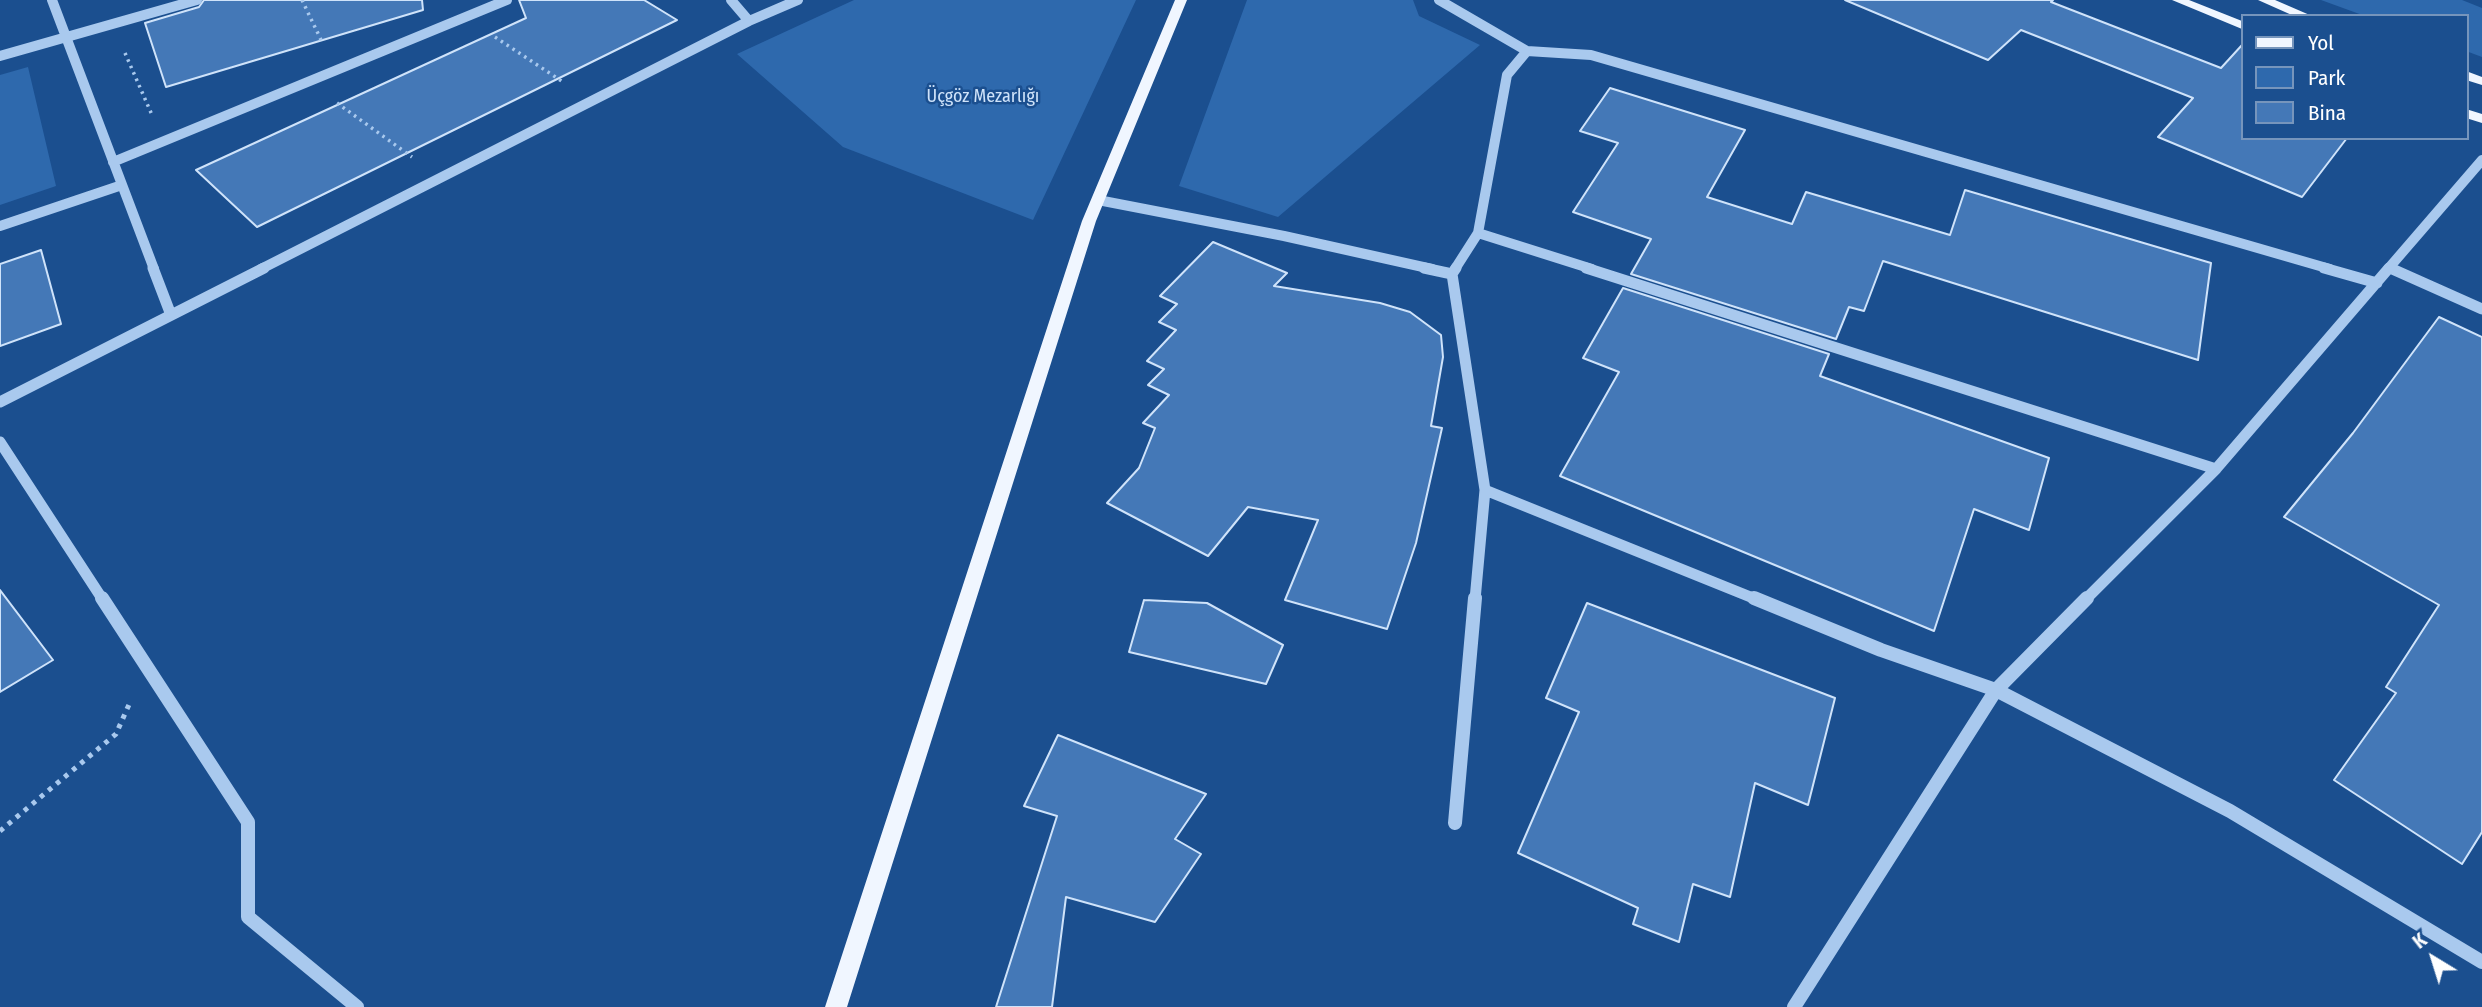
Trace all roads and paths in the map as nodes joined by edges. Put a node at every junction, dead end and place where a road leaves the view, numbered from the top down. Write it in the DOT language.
graph roads {
  1 [pos="52,0"];
  2 [pos="197,0"];
  3 [pos="302,0"];
  4 [pos="507,0"];
  5 [pos="730,0"];
  6 [pos="798,0"];
  7 [pos="1181,0"];
  8 [pos="1440,0"];
  9 [pos="2178,0"];
  10 [pos="2264,0"];
  11 [pos="2301,14"];
  12 [pos="464,18"];
  13 [pos="749,21"];
  14 [pos="2240,24"];
  15 [pos="66,37"];
  16 [pos="123,48"];
  17 [pos="1527,51"];
  18 [pos="0,56"];
  19 [pos="335,70"];
  20 [pos="308,82"];
  21 [pos="566,84"];
  22 [pos="163,141"];
  23 [pos="414,159"];
  24 [pos="2482,160"];
  25 [pos="113,162"];
  26 [pos="122,185"];
  27 [pos="1098,200"];
  28 [pos="0,226"];
  29 [pos="1478,233"];
  30 [pos="2389,268"];
  31 [pos="1452,274"];
  32 [pos="2377,283"];
  33 [pos="2482,309"];
  34 [pos="171,315"];
  35 [pos="0,402"];
  36 [pos="0,442"];
  37 [pos="2216,469"];
  38 [pos="1485,490"];
  39 [pos="147,668"];
  40 [pos="1996,690"];
  41 [pos="1455,823"];
  42 [pos="0,831"];
  43 [pos="2482,962"];
  44 [pos="356,1007"];
  45 [pos="836,1007"];
  46 [pos="1794,1007"];
  1 -- 15 [label="street"];
  2 -- 15 [label="street"];
  3 -- 19 [label="path"];
  4 -- 12 [label="street"];
  5 -- 13 [label="street"];
  6 -- 13 [label="street"];
  7 -- 27 [label="main road"];
  8 -- 17 [label="street"];
  9 -- 14 [label="main road"];
  10 -- 11 [label="main road"];
  12 -- 19 [label="street"];
  12 -- 21 [label="path"];
  13 -- 34 [label="street"];
  15 -- 18 [label="street"];
  15 -- 25 [label="street"];
  16 -- 22 [label="path"];
  17 -- 29 [label="street"];
  17 -- 32 [label="street"];
  19 -- 20 [label="street"];
  20 -- 22 [label="street"];
  20 -- 23 [label="path"];
  22 -- 25 [label="street"];
  24 -- 30 [label="street"];
  25 -- 26 [label="street"];
  26 -- 28 [label="street"];
  26 -- 34 [label="street"];
  27 -- 31 [label="street"];
  27 -- 45 [label="main road"];
  29 -- 31 [label="street"];
  29 -- 37 [label="street"];
  30 -- 32 [label="street"];
  30 -- 33 [label="street"];
  31 -- 38 [label="street"];
  32 -- 37 [label="street"];
  34 -- 35 [label="street"];
  36 -- 39 [label="street"];
  37 -- 40 [label="street"];
  38 -- 40 [label="street"];
  38 -- 41 [label="street"];
  39 -- 42 [label="path"];
  39 -- 44 [label="street"];
  40 -- 43 [label="street"];
  40 -- 46 [label="street"];
}
